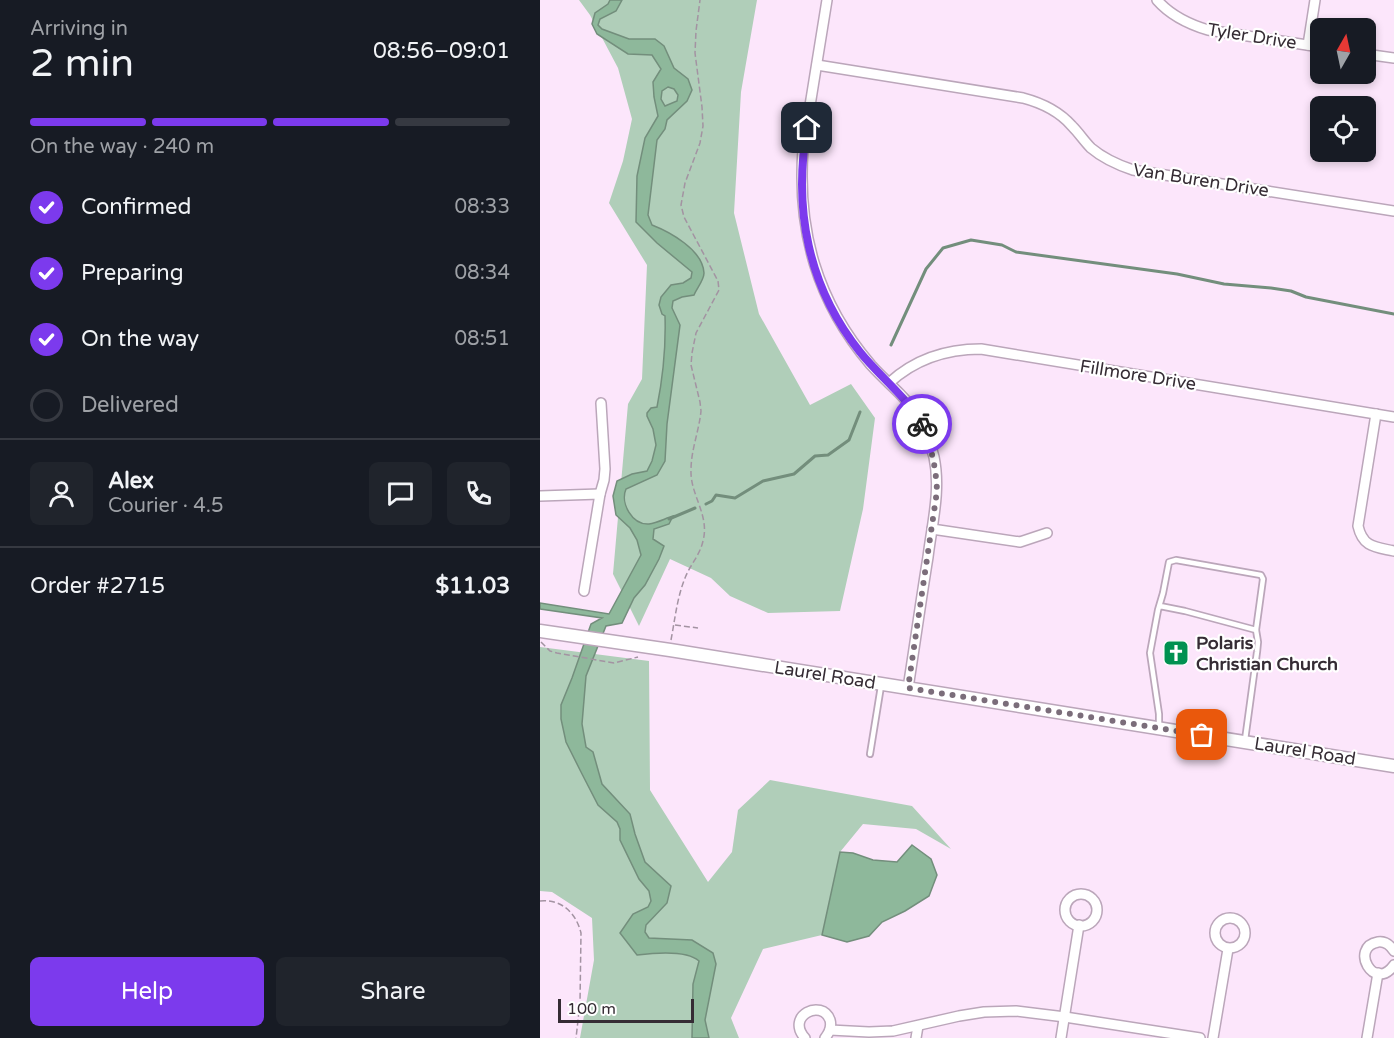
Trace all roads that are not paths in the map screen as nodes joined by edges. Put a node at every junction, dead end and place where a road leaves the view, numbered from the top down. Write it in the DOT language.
graph roads {
  1 [pos="827,0"];
  2 [pos="1157,0"];
  3 [pos="1315,0"];
  4 [pos="1308,45"];
  5 [pos="1376,56"];
  6 [pos="1394,58"];
  7 [pos="817,65"];
  8 [pos="1394,211"];
  9 [pos="889,383"];
  10 [pos="601,403"];
  11 [pos="1376,414"];
  12 [pos="1394,417"];
  13 [pos="600,494"];
  14 [pos="540,496"];
  15 [pos="932,529"];
  16 [pos="1047,533"];
  17 [pos="1394,551"];
  18 [pos="584,591"];
  19 [pos="1160,606"];
  20 [pos="1256,630"];
  21 [pos="540,631"];
  22 [pos="882,684"];
  23 [pos="908,688"];
  24 [pos="1159,728"];
  25 [pos="1245,742"];
  26 [pos="870,754"];
  27 [pos="1394,766"];
  28 [pos="1079,925"];
  29 [pos="1228,949"];
  30 [pos="1394,951"];
  31 [pos="1394,965"];
  32 [pos="1378,973"];
  33 [pos="1065,1017"];
  34 [pos="918,1026"];
  35 [pos="827,1034"];
  36 [pos="805,1038"];
  37 [pos="916,1038"];
  38 [pos="1061,1038"];
  39 [pos="1200,1038"];
  40 [pos="1214,1038"];
  41 [pos="1368,1038"];
  1 -- 7 [label="street"];
  2 -- 4 [label="street, Tyler Drive"];
  3 -- 4 [label="street"];
  5 -- 6 [label="street"];
  7 -- 8 [label="street, Van Buren Drive"];
  7 -- 9 [label="street"];
  9 -- 11 [label="street, Fillmore Drive"];
  9 -- 15 [label="street"];
  10 -- 13 [label="street"];
  11 -- 12 [label="street, Fillmore Drive"];
  11 -- 17 [label="street"];
  13 -- 14 [label="street"];
  13 -- 18 [label="street"];
  15 -- 16 [label="street"];
  15 -- 23 [label="street"];
  19 -- 20 [label="lane"];
  19 -- 20 [label="lane"];
  19 -- 24 [label="lane"];
  20 -- 25 [label="lane"];
  21 -- 22 [label="street, Laurel Road"];
  22 -- 23 [label="street, Laurel Road"];
  22 -- 26 [label="lane"];
  23 -- 24 [label="street, Laurel Road"];
  24 -- 25 [label="street, Laurel Road"];
  25 -- 27 [label="street, Laurel Road"];
  28 -- 33 [label="street"];
  29 -- 40 [label="street"];
  30 -- 32 [label="street"];
  31 -- 32 [label="street"];
  32 -- 41 [label="street"];
  33 -- 34 [label="street"];
  33 -- 38 [label="street"];
  33 -- 39 [label="street"];
  34 -- 35 [label="street"];
  34 -- 37 [label="street"];
  35 -- 36 [label="street"];
}
